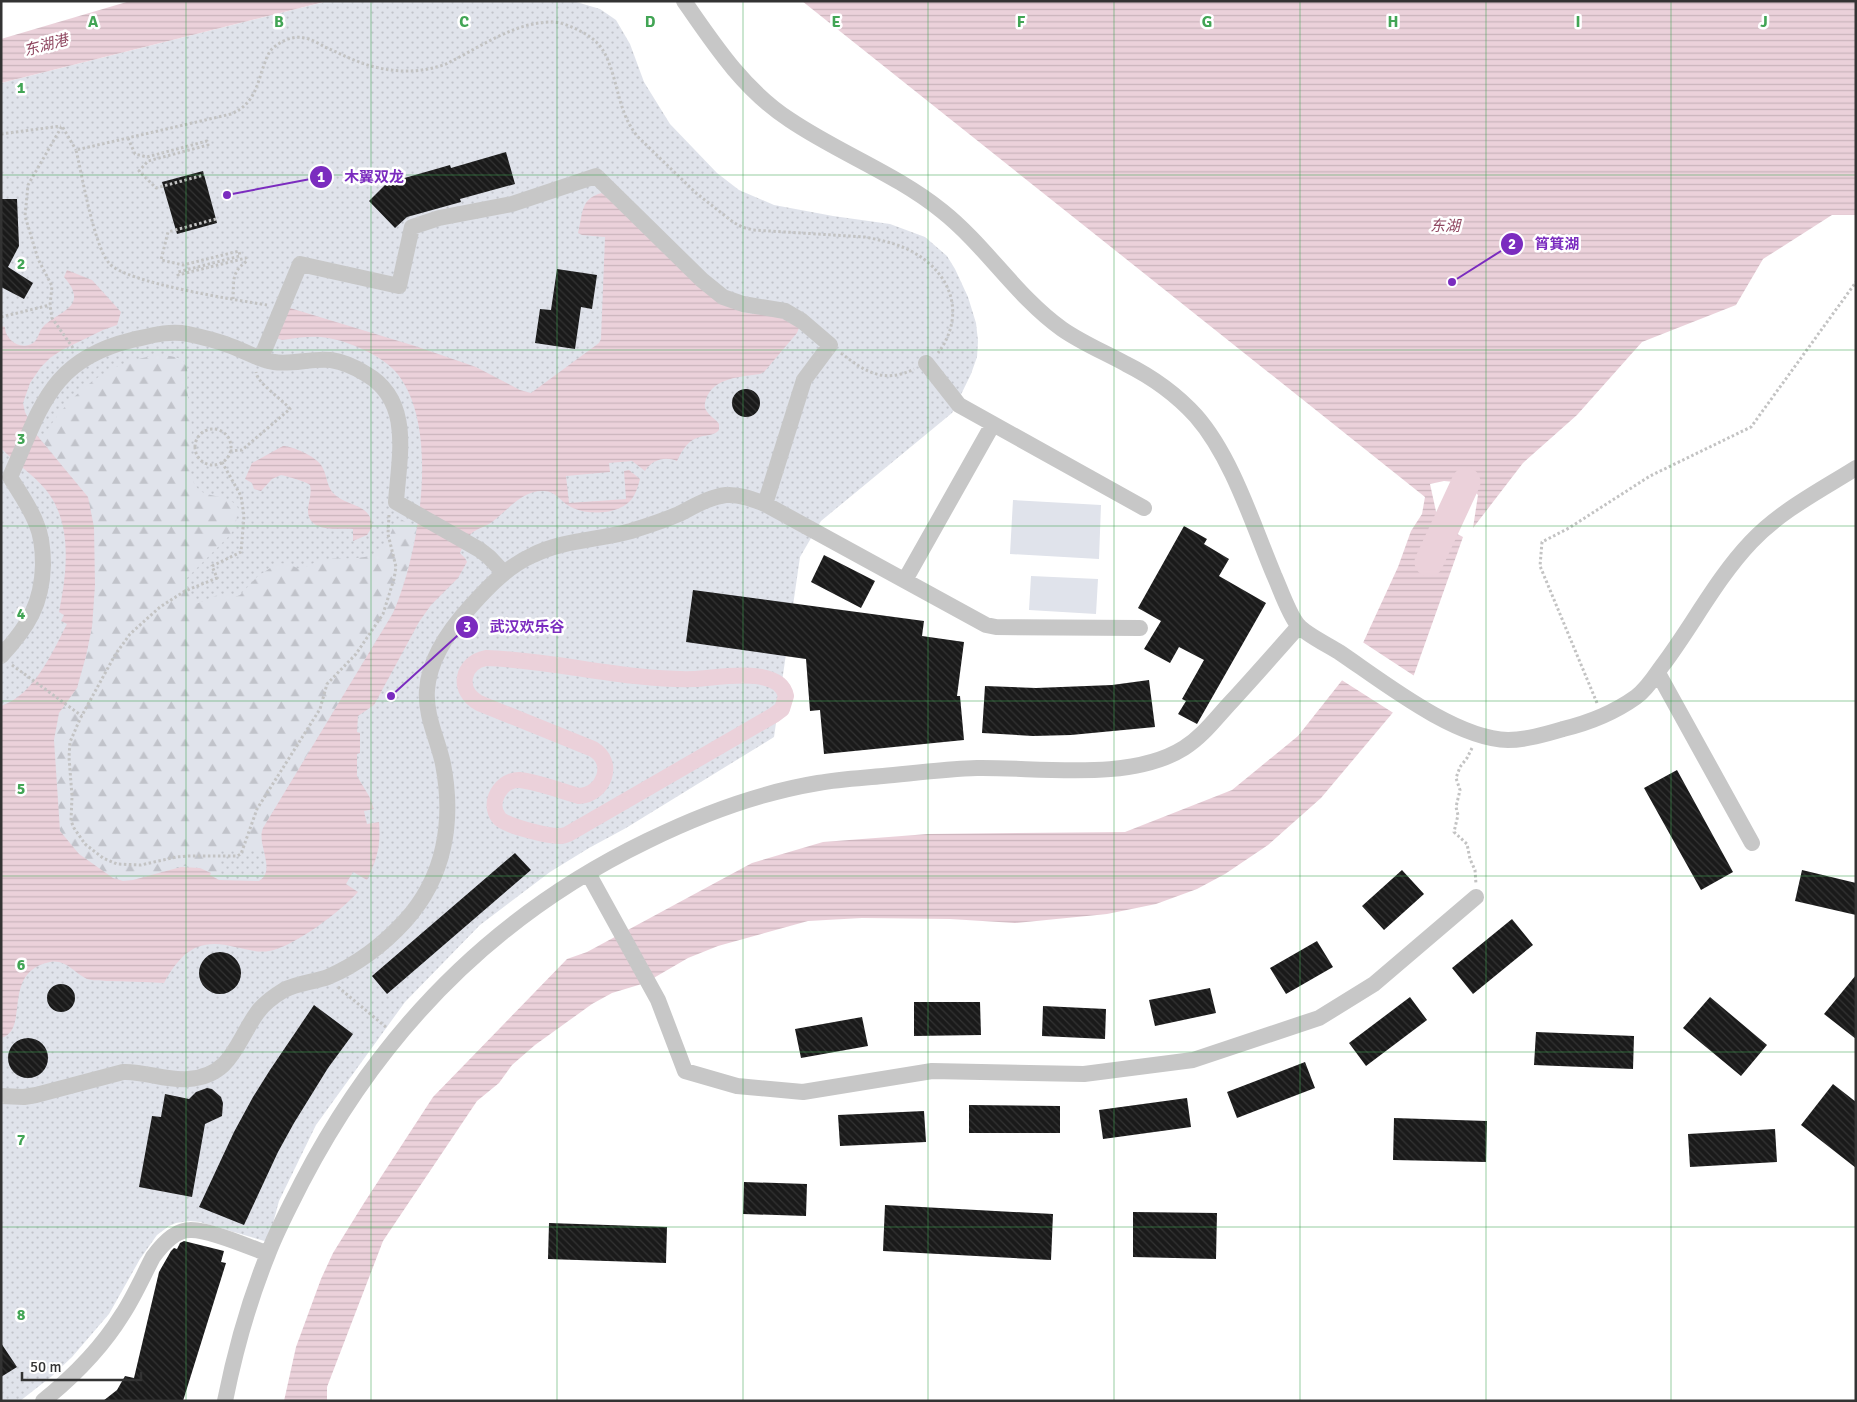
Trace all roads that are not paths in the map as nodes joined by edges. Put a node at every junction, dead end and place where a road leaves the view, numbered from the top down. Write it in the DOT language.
graph roads {
  1 [pos="684,1"];
  2 [pos="261,358"];
  3 [pos="926,363"];
  4 [pos="993,424"];
  5 [pos="1856,468"];
  6 [pos="765,504"];
  7 [pos="1144,508"];
  8 [pos="504,573"];
  9 [pos="905,580"];
  10 [pos="1299,626"];
  11 [pos="1140,628"];
  12 [pos="1,656"];
  13 [pos="1658,673"];
  14 [pos="1752,843"];
  15 [pos="588,873"];
  16 [pos="1476,897"];
  17 [pos="1,1096"];
  18 [pos="268,1254"];
  19 [pos="43,1401"];
  20 [pos="225,1401"];
  1 -- 10 [label="street"];
  2 -- 6 [label="street"];
  2 -- 8 [label="street"];
  2 -- 12 [label="street"];
  3 -- 4 [label="street"];
  4 -- 7 [label="street"];
  4 -- 9 [label="street"];
  5 -- 13 [label="street"];
  6 -- 8 [label="street"];
  6 -- 9 [label="street"];
  8 -- 17 [label="street"];
  9 -- 11 [label="street"];
  10 -- 13 [label="street"];
  10 -- 15 [label="street"];
  13 -- 14 [label="street"];
  15 -- 16 [label="street"];
  15 -- 18 [label="street"];
  18 -- 19 [label="street"];
  18 -- 20 [label="street"];
}
